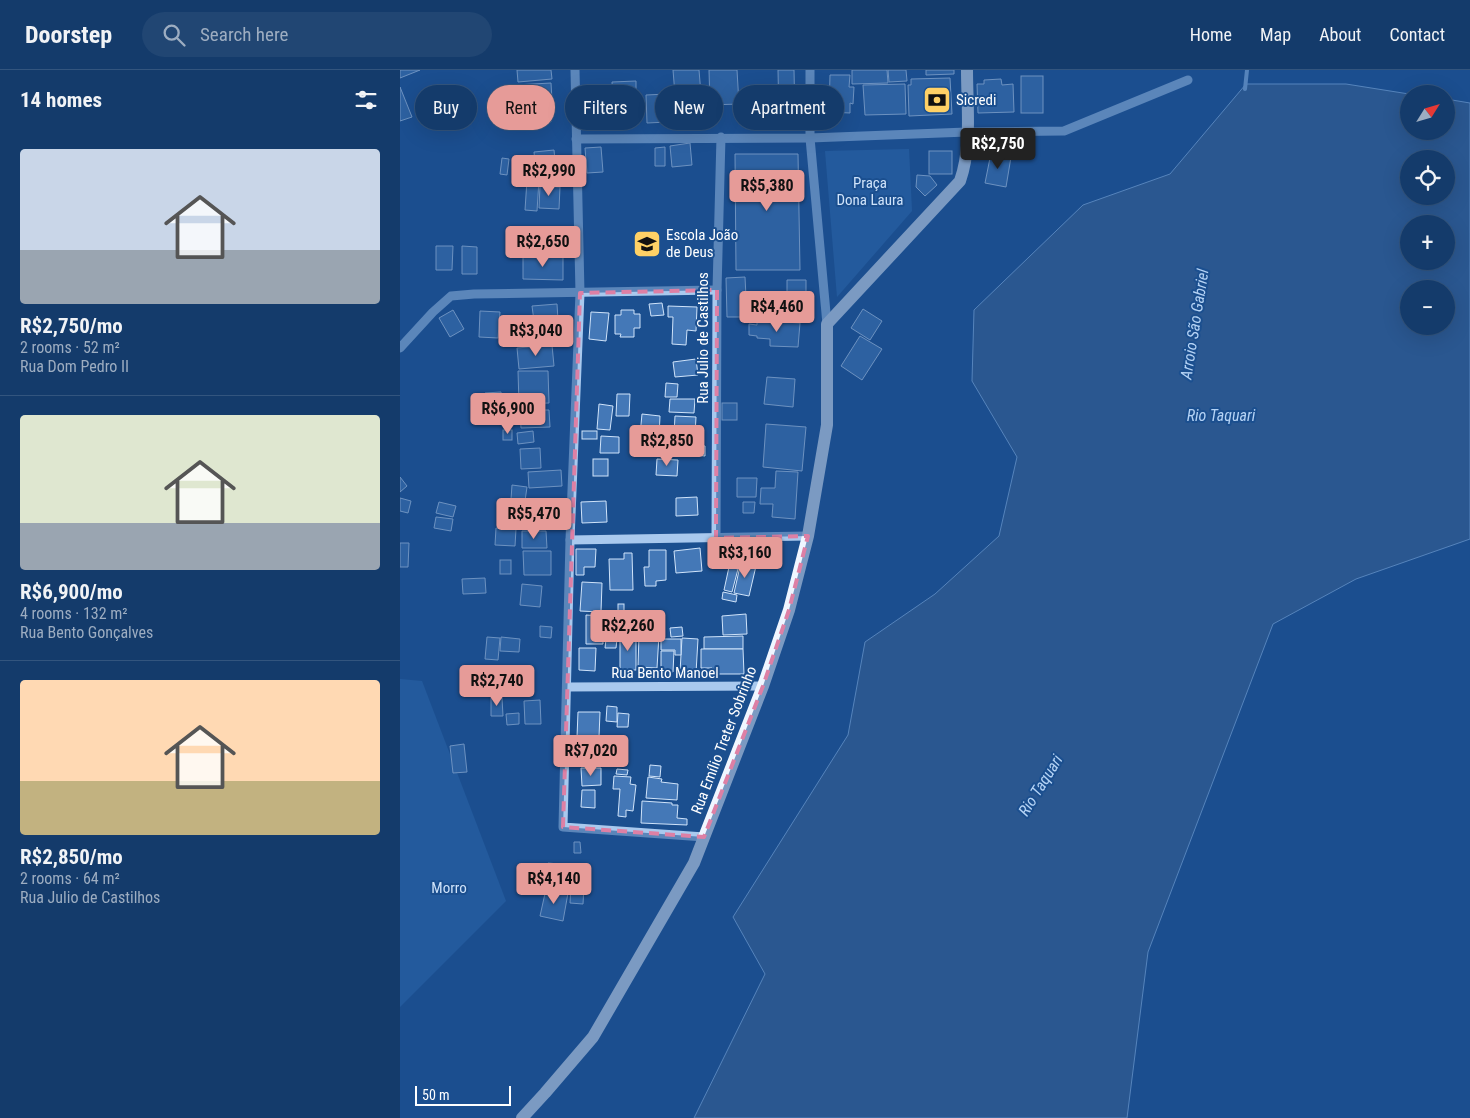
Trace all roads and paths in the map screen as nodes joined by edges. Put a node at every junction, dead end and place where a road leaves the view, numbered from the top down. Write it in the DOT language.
graph roads {
  1 [pos="575,70"];
  2 [pos="810,70"];
  3 [pos="967,70"];
  4 [pos="1188,80"];
  5 [pos="967,132"];
  6 [pos="720,137"];
  7 [pos="810,138"];
  8 [pos="576,139"];
  9 [pos="717,290"];
  10 [pos="580,293"];
  11 [pos="827,324"];
  12 [pos="400,348"];
  13 [pos="808,536"];
  14 [pos="716,538"];
  15 [pos="570,540"];
  16 [pos="764,686"];
  17 [pos="567,687"];
  18 [pos="704,837"];
  19 [pos="522,1118"];
  1 -- 8 [label="street"];
  2 -- 7 [label="street"];
  3 -- 5 [label="main road"];
  4 -- 5 [label="street"];
  5 -- 7 [label="street"];
  5 -- 11 [label="main road"];
  6 -- 7 [label="street"];
  6 -- 8 [label="street"];
  6 -- 9 [label="street, Rua Julio de Castilhos"];
  7 -- 11 [label="street"];
  8 -- 10 [label="street"];
  9 -- 10 [label="street"];
  9 -- 14 [label="street, Rua Julio de Castilhos"];
  10 -- 12 [label="street"];
  10 -- 15 [label="street"];
  11 -- 13 [label="main road, Rua Emílio Treter Sobrinho"];
  13 -- 14 [label="street"];
  13 -- 16 [label="main road, Rua Emílio Treter Sobrinho"];
  14 -- 15 [label="street"];
  15 -- 17 [label="street"];
  16 -- 17 [label="street, Rua Bento Manoel"];
  16 -- 18 [label="main road, Rua Emílio Treter Sobrinho"];
  17 -- 18 [label="street"];
  18 -- 19 [label="main road, Rua Emílio Treter Sobrinho"];
}
